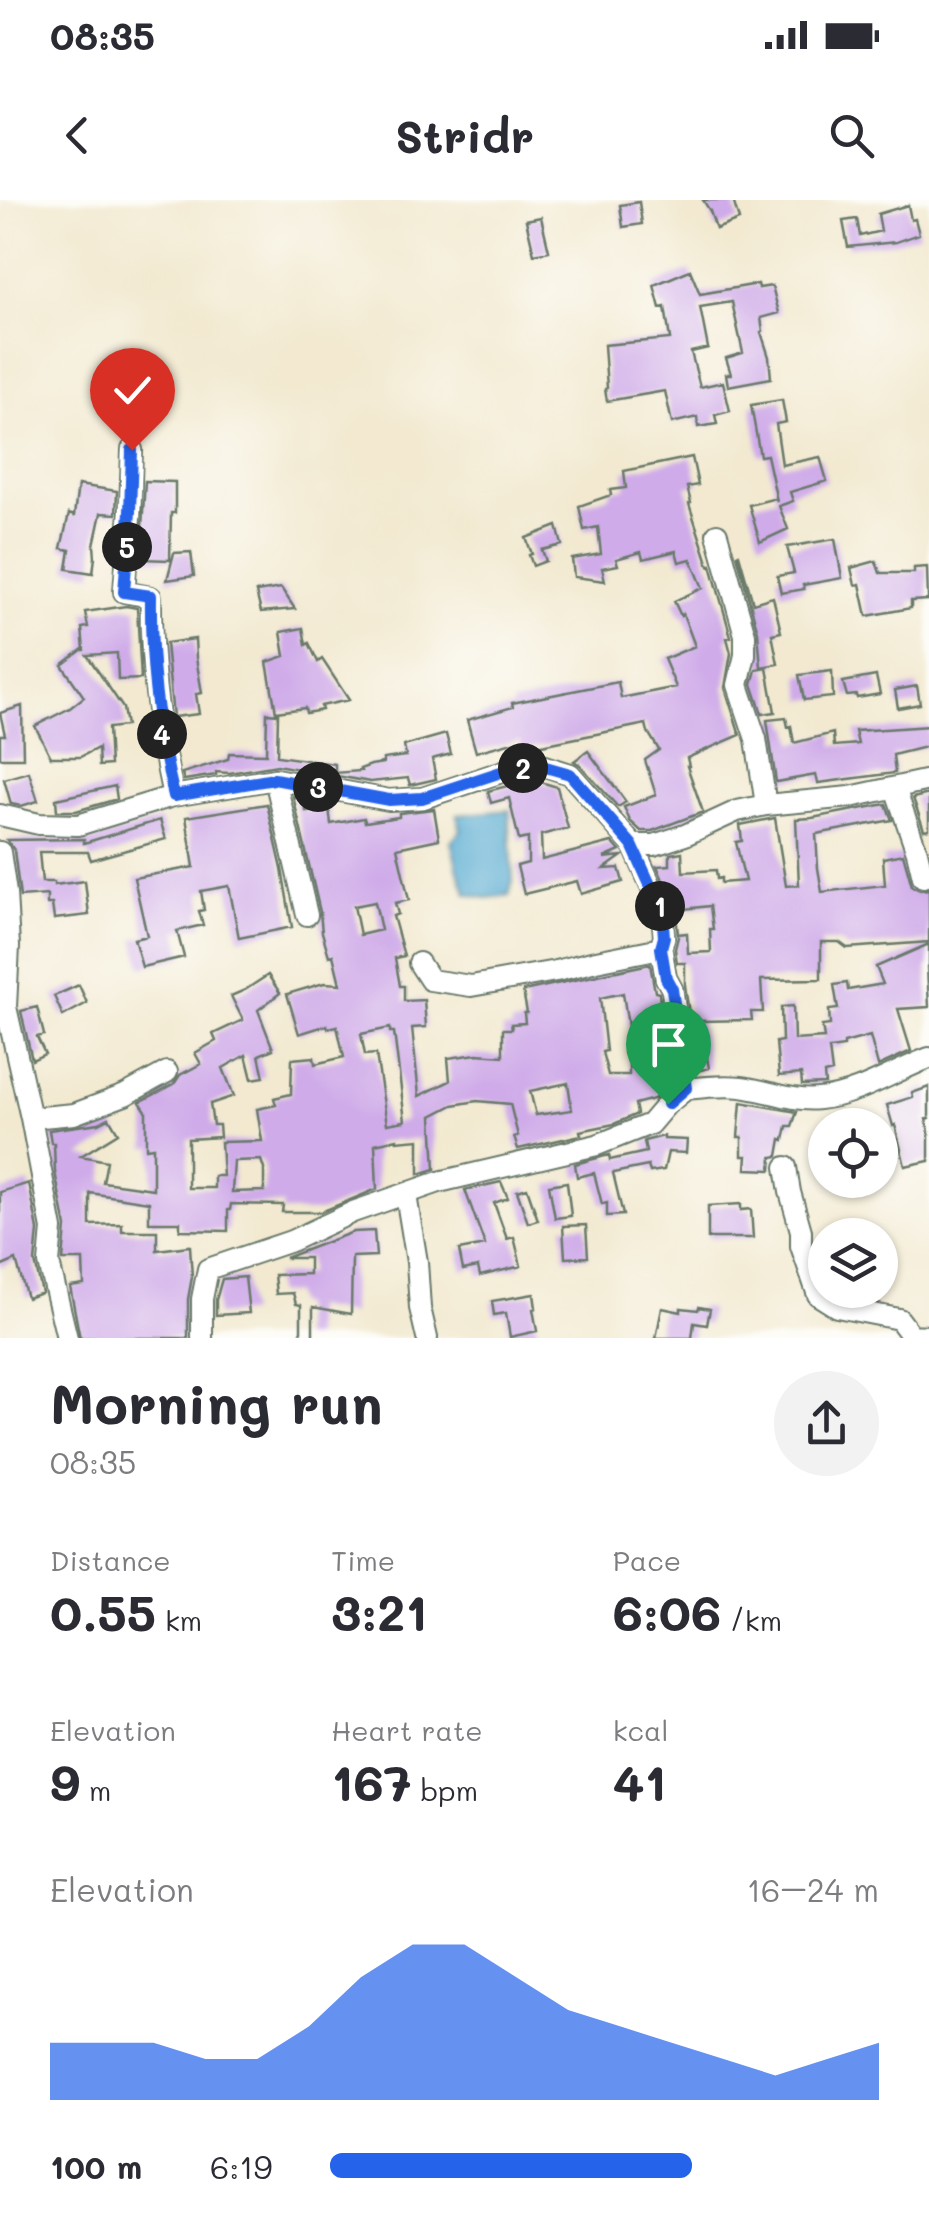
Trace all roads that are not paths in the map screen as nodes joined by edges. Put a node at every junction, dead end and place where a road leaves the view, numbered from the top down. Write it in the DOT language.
graph roads {
  1 [pos="132,450"];
  2 [pos="717,534"];
  3 [pos="274,779"];
  4 [pos="929,780"];
  5 [pos="895,788"];
  6 [pos="174,796"];
  7 [pos="766,805"];
  8 [pos="0,815"];
  9 [pos="632,845"];
  10 [pos="0,852"];
  11 [pos="922,877"];
  12 [pos="307,916"];
  13 [pos="661,948"];
  14 [pos="419,963"];
  15 [pos="929,1058"];
  16 [pos="167,1072"];
  17 [pos="686,1088"];
  18 [pos="32,1118"];
  19 [pos="786,1167"];
  20 [pos="406,1195"];
  21 [pos="929,1336"];
  22 [pos="67,1338"];
  23 [pos="202,1338"];
  24 [pos="427,1338"];
  1 -- 6 [label="street"];
  2 -- 7 [label="street"];
  3 -- 6 [label="street"];
  3 -- 9 [label="street"];
  3 -- 12 [label="street"];
  4 -- 5 [label="street"];
  5 -- 7 [label="street"];
  5 -- 11 [label="street"];
  6 -- 8 [label="street"];
  7 -- 9 [label="street"];
  9 -- 13 [label="street"];
  10 -- 18 [label="street"];
  13 -- 14 [label="street"];
  13 -- 17 [label="street"];
  15 -- 17 [label="street"];
  16 -- 18 [label="street"];
  17 -- 20 [label="street"];
  18 -- 22 [label="street"];
  19 -- 21 [label="street"];
  20 -- 23 [label="street"];
  20 -- 24 [label="street"];
}
